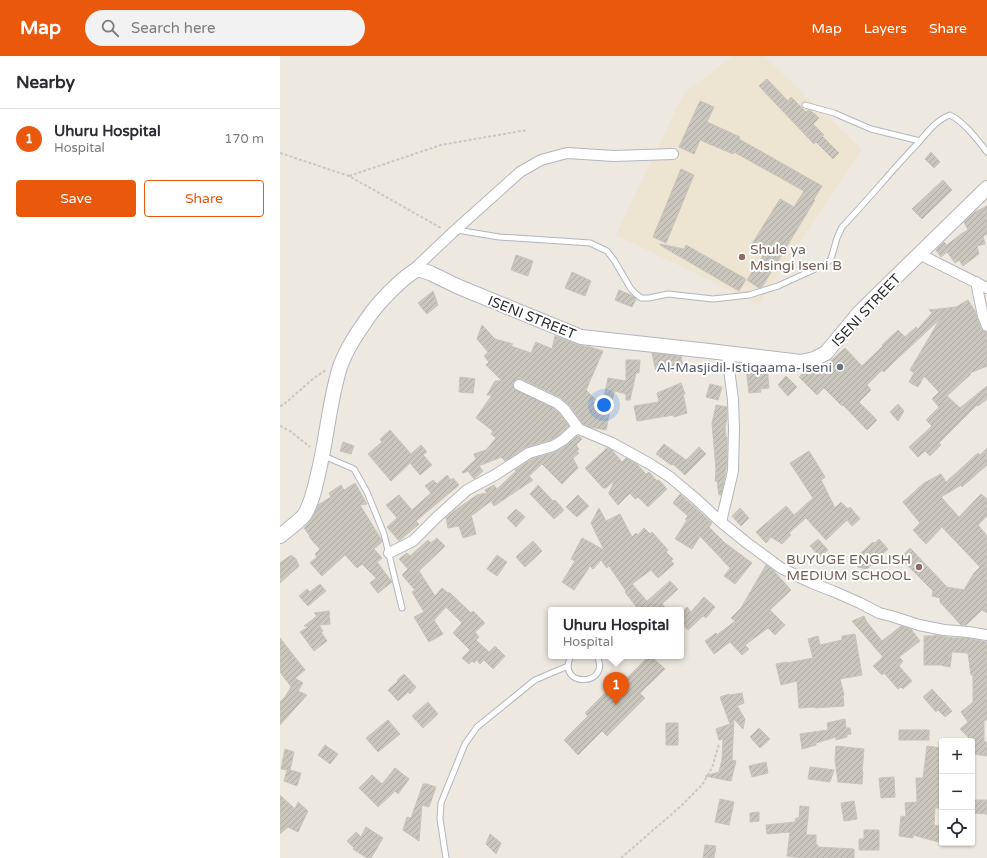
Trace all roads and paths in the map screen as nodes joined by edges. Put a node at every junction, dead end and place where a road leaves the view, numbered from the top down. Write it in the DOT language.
graph roads {
  1 [pos="805,105"];
  2 [pos="527,130"];
  3 [pos="920,141"];
  4 [pos="987,152"];
  5 [pos="280,153"];
  6 [pos="673,154"];
  7 [pos="349,176"];
  8 [pos="987,188"];
  9 [pos="453,231"];
  10 [pos="919,254"];
  11 [pos="411,272"];
  12 [pos="976,282"];
  13 [pos="987,288"];
  14 [pos="987,326"];
  15 [pos="727,353"];
  16 [pos="340,367"];
  17 [pos="519,385"];
  18 [pos="280,406"];
  19 [pos="280,426"];
  20 [pos="579,429"];
  21 [pos="323,456"];
  22 [pos="721,522"];
  23 [pos="280,536"];
  24 [pos="389,554"];
  25 [pos="402,608"];
  26 [pos="987,635"];
  27 [pos="570,659"];
  28 [pos="598,659"];
  29 [pos="568,666"];
  30 [pos="719,744"];
  31 [pos="446,858"];
  32 [pos="621,858"];
  1 -- 3 [label="lane"];
  2 -- 7 [label="path"];
  3 -- 4 [label="lane"];
  3 -- 9 [label="lane"];
  5 -- 7 [label="path"];
  6 -- 9 [label="street"];
  7 -- 9 [label="path"];
  8 -- 10 [label="street, ISENI STREET"];
  9 -- 11 [label="street"];
  10 -- 12 [label="street"];
  10 -- 15 [label="street, ISENI STREET"];
  11 -- 15 [label="street, ISENI STREET"];
  11 -- 16 [label="street"];
  12 -- 13 [label="street"];
  12 -- 14 [label="street"];
  15 -- 22 [label="street"];
  16 -- 18 [label="path"];
  16 -- 21 [label="street"];
  17 -- 20 [label="street"];
  19 -- 21 [label="path"];
  20 -- 22 [label="street"];
  20 -- 24 [label="street"];
  21 -- 23 [label="street"];
  21 -- 24 [label="lane"];
  22 -- 26 [label="street"];
  24 -- 25 [label="lane"];
  27 -- 29 [label="lane"];
  28 -- 29 [label="lane"];
  29 -- 31 [label="lane"];
  30 -- 32 [label="path"];
}
